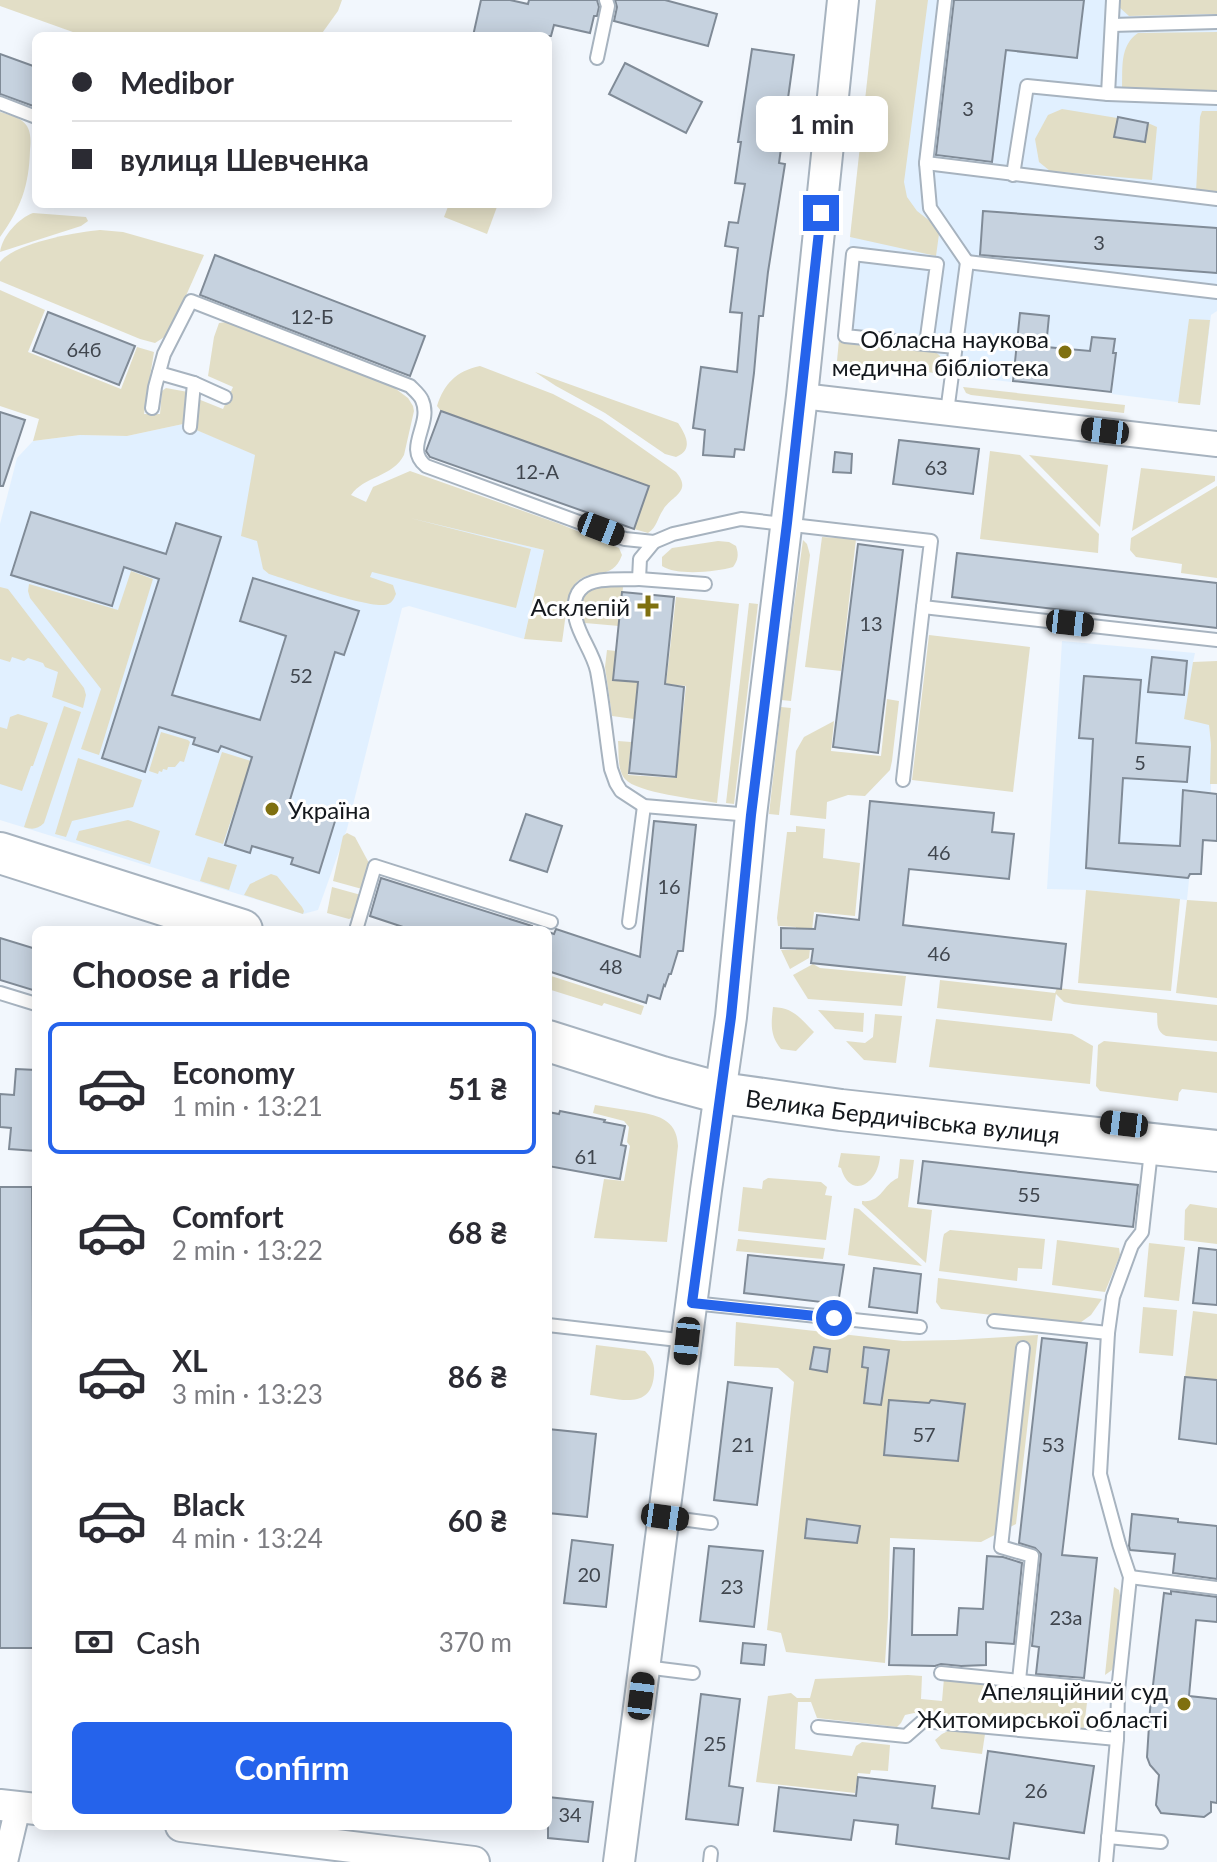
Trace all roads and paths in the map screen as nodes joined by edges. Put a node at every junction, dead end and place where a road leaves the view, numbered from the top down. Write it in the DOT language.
graph roads {
  1 [pos="606,0"];
  2 [pos="843,0"];
  3 [pos="945,0"];
  4 [pos="1113,0"];
  5 [pos="1217,22"];
  6 [pos="1112,25"];
  7 [pos="597,58"];
  8 [pos="1108,94"];
  9 [pos="1217,98"];
  10 [pos="0,103"];
  11 [pos="32,115"];
  12 [pos="926,163"];
  13 [pos="1013,175"];
  14 [pos="1217,199"];
  15 [pos="967,262"];
  16 [pos="1217,292"];
  17 [pos="926,344"];
  18 [pos="955,347"];
  19 [pos="159,373"];
  20 [pos="194,383"];
  21 [pos="802,396"];
  22 [pos="225,397"];
  23 [pos="152,408"];
  24 [pos="947,412"];
  25 [pos="190,427"];
  26 [pos="1217,444"];
  27 [pos="787,523"];
  28 [pos="654,542"];
  29 [pos="639,579"];
  30 [pos="705,584"];
  31 [pos="923,607"];
  32 [pos="1217,640"];
  33 [pos="903,780"];
  34 [pos="644,806"];
  35 [pos="751,815"];
  36 [pos="0,853"];
  37 [pos="0,868"];
  38 [pos="551,922"];
  39 [pos="629,922"];
  40 [pos="181,926"];
  41 [pos="229,926"];
  42 [pos="357,926"];
  43 [pos="0,993"];
  44 [pos="32,1003"];
  45 [pos="552,1027"];
  46 [pos="552,1042"];
  47 [pos="722,1084"];
  48 [pos="1217,1135"];
  49 [pos="1151,1144"];
  50 [pos="1217,1151"];
  51 [pos="692,1303"];
  52 [pos="994,1321"];
  53 [pos="552,1325"];
  54 [pos="920,1327"];
  55 [pos="1108,1333"];
  56 [pos="687,1341"];
  57 [pos="1023,1348"];
  58 [pos="665,1517"];
  59 [pos="711,1523"];
  60 [pos="1130,1577"];
  61 [pos="1217,1588"];
  62 [pos="645,1667"];
  63 [pos="693,1673"];
  64 [pos="941,1673"];
  65 [pos="1019,1680"];
  66 [pos="1118,1691"];
  67 [pos="818,1727"];
  68 [pos="1117,1739"];
  69 [pos="18,1807"];
  70 [pos="205,1830"];
  71 [pos="1108,1837"];
  72 [pos="1161,1842"];
  73 [pos="364,1856"];
  74 [pos="5,1862"];
  75 [pos="474,1862"];
  76 [pos="619,1862"];
  77 [pos="1106,1862"];
  1 -- 7 [label="lane"];
  2 -- 21 [label="street"];
  3 -- 12 [label="lane"];
  4 -- 6 [label="lane"];
  5 -- 6 [label="lane"];
  6 -- 8 [label="lane"];
  8 -- 9 [label="lane"];
  8 -- 13 [label="lane"];
  10 -- 11 [label="lane"];
  12 -- 13 [label="lane"];
  12 -- 15 [label="lane"];
  13 -- 14 [label="lane"];
  15 -- 16 [label="lane"];
  15 -- 18 [label="lane"];
  17 -- 17 [label="lane"];
  17 -- 18 [label="lane"];
  18 -- 24 [label="lane"];
  19 -- 20 [label="lane"];
  19 -- 23 [label="lane"];
  19 -- 28 [label="lane"];
  20 -- 22 [label="lane"];
  20 -- 25 [label="lane"];
  21 -- 24 [label="street"];
  21 -- 27 [label="street"];
  24 -- 26 [label="street"];
  27 -- 28 [label="lane"];
  27 -- 31 [label="lane"];
  27 -- 35 [label="street"];
  28 -- 29 [label="lane"];
  29 -- 30 [label="lane"];
  29 -- 34 [label="lane"];
  31 -- 32 [label="lane"];
  31 -- 33 [label="lane"];
  34 -- 35 [label="lane"];
  34 -- 39 [label="lane"];
  35 -- 47 [label="street"];
  36 -- 41 [label="highway"];
  37 -- 40 [label="highway"];
  38 -- 42 [label="lane"];
  43 -- 44 [label="lane"];
  45 -- 47 [label="highway, Велика Бердичівська вулиця"];
  46 -- 47 [label="highway, Велика Бердичівська вулиця"];
  47 -- 48 [label="highway, Велика Бердичівська вулиця"];
  47 -- 49 [label="highway, Велика Бердичівська вулиця"];
  47 -- 51 [label="street"];
  49 -- 50 [label="highway, Велика Бердичівська вулиця"];
  49 -- 55 [label="lane"];
  51 -- 54 [label="lane"];
  51 -- 56 [label="street"];
  52 -- 55 [label="lane"];
  53 -- 56 [label="lane"];
  55 -- 60 [label="lane"];
  56 -- 58 [label="street"];
  57 -- 65 [label="lane"];
  58 -- 59 [label="lane"];
  58 -- 62 [label="street"];
  60 -- 61 [label="lane"];
  60 -- 66 [label="lane"];
  62 -- 63 [label="lane"];
  62 -- 76 [label="street"];
  64 -- 65 [label="lane"];
  65 -- 66 [label="lane"];
  66 -- 68 [label="lane"];
  67 -- 68 [label="lane"];
  68 -- 71 [label="lane"];
  69 -- 74 [label="street"];
  70 -- 73 [label="street"];
  71 -- 72 [label="lane"];
  71 -- 77 [label="lane"];
  73 -- 75 [label="street"];
}
